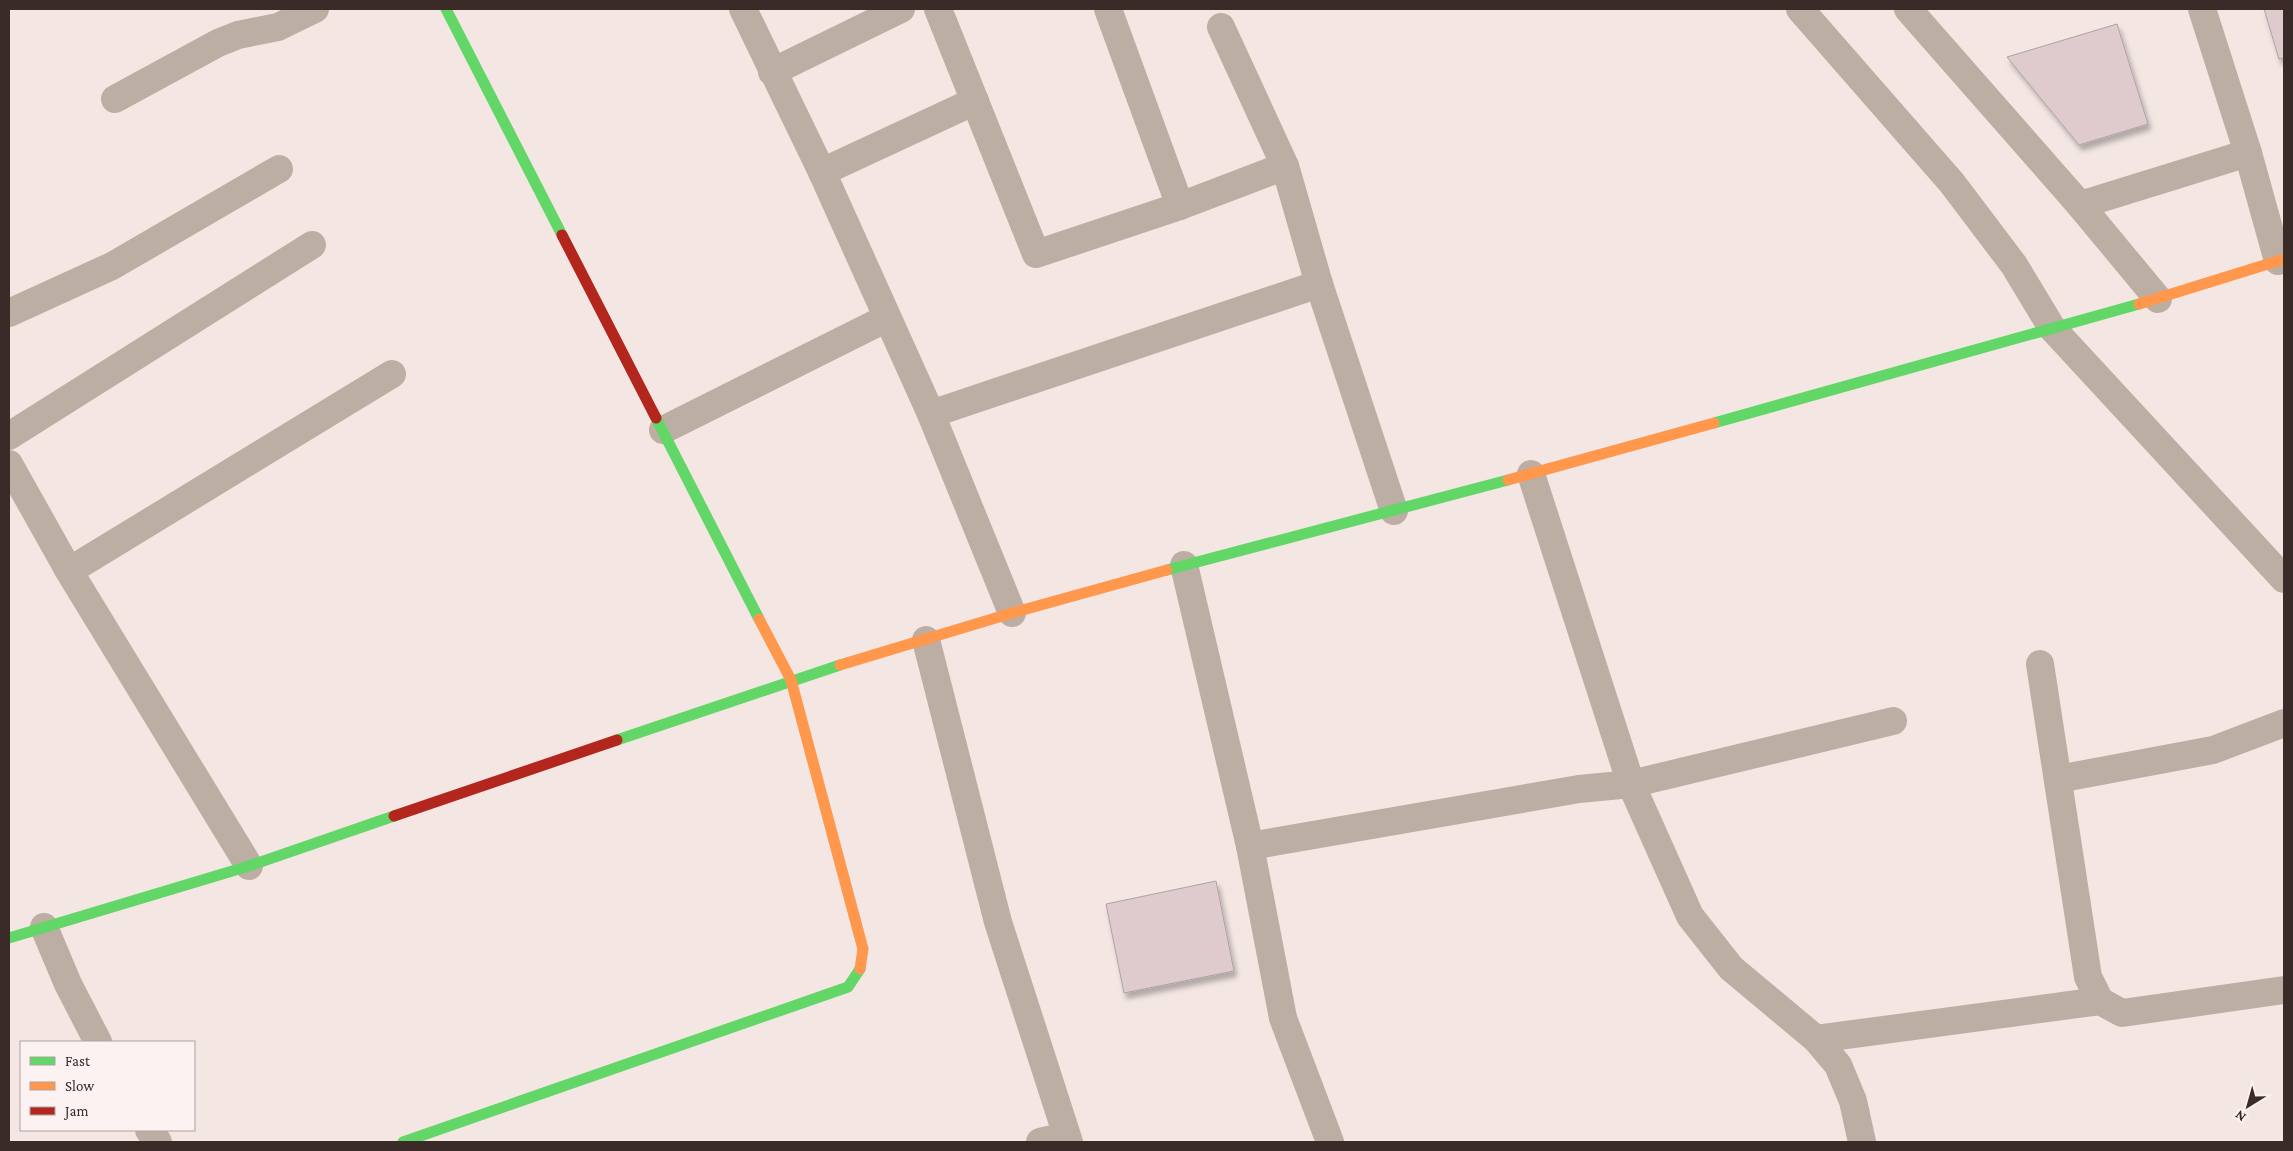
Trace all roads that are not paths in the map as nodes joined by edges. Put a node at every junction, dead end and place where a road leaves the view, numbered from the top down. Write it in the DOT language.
graph roads {
  1 [pos="315,9"];
  2 [pos="446,9"];
  3 [pos="743,9"];
  4 [pos="901,9"];
  5 [pos="938,9"];
  6 [pos="1108,9"];
  7 [pos="1800,9"];
  8 [pos="1908,9"];
  9 [pos="2202,9"];
  10 [pos="1221,27"];
  11 [pos="772,72"];
  12 [pos="115,99"];
  13 [pos="975,101"];
  14 [pos="2248,153"];
  15 [pos="1285,166"];
  16 [pos="280,170"];
  17 [pos="822,172"];
  18 [pos="2080,205"];
  19 [pos="1180,206"];
  20 [pos="312,245"];
  21 [pos="2281,260"];
  22 [pos="1319,284"];
  23 [pos="2158,299"];
  24 [pos="9,313"];
  25 [pos="887,318"];
  26 [pos="2052,328"];
  27 [pos="392,374"];
  28 [pos="931,414"];
  29 [pos="663,430"];
  30 [pos="9,436"];
  31 [pos="9,464"];
  32 [pos="1531,474"];
  33 [pos="1394,511"];
  34 [pos="1184,565"];
  35 [pos="70,571"];
  36 [pos="2284,579"];
  37 [pos="1012,613"];
  38 [pos="926,640"];
  39 [pos="2040,664"];
  40 [pos="791,680"];
  41 [pos="1893,721"];
  42 [pos="2284,723"];
  43 [pos="2058,779"];
  44 [pos="1631,784"];
  45 [pos="1250,846"];
  46 [pos="249,866"];
  47 [pos="44,926"];
  48 [pos="9,938"];
  49 [pos="2284,990"];
  50 [pos="2100,1001"];
  51 [pos="1816,1039"];
  52 [pos="97,1041"];
  53 [pos="150,1131"];
  54 [pos="1067,1139"];
  55 [pos="158,1142"];
  56 [pos="402,1142"];
  57 [pos="1040,1142"];
  58 [pos="1330,1142"];
  59 [pos="1862,1142"];
  1 -- 12 [label="street"];
  2 -- 29 [label="main road"];
  3 -- 11 [label="street"];
  4 -- 11 [label="street"];
  5 -- 13 [label="street"];
  6 -- 19 [label="street"];
  7 -- 26 [label="street"];
  8 -- 18 [label="street"];
  9 -- 14 [label="street"];
  10 -- 15 [label="street"];
  11 -- 17 [label="street"];
  13 -- 17 [label="street"];
  13 -- 19 [label="street"];
  14 -- 18 [label="street"];
  14 -- 21 [label="street"];
  15 -- 19 [label="street"];
  15 -- 22 [label="street"];
  16 -- 24 [label="street"];
  17 -- 25 [label="street"];
  18 -- 23 [label="street"];
  20 -- 30 [label="street"];
  21 -- 23 [label="main road"];
  22 -- 28 [label="street"];
  22 -- 33 [label="street"];
  23 -- 26 [label="main road"];
  25 -- 28 [label="street"];
  25 -- 29 [label="street"];
  26 -- 32 [label="main road"];
  26 -- 36 [label="street"];
  27 -- 35 [label="street"];
  28 -- 37 [label="street"];
  29 -- 40 [label="main road"];
  31 -- 35 [label="street"];
  32 -- 33 [label="main road"];
  32 -- 44 [label="street"];
  33 -- 34 [label="main road"];
  34 -- 37 [label="main road"];
  34 -- 45 [label="street"];
  35 -- 46 [label="street"];
  37 -- 38 [label="main road"];
  38 -- 40 [label="main road"];
  38 -- 54 [label="street"];
  39 -- 43 [label="street"];
  40 -- 46 [label="main road"];
  40 -- 56 [label="main road"];
  41 -- 44 [label="street"];
  42 -- 43 [label="street"];
  43 -- 50 [label="street"];
  44 -- 45 [label="street"];
  44 -- 51 [label="street"];
  45 -- 58 [label="street"];
  46 -- 47 [label="main road"];
  47 -- 48 [label="main road"];
  47 -- 52 [label="street"];
  49 -- 50 [label="street"];
  50 -- 51 [label="street"];
  51 -- 59 [label="street"];
  53 -- 55 [label="street"];
  54 -- 57 [label="street"];
}
